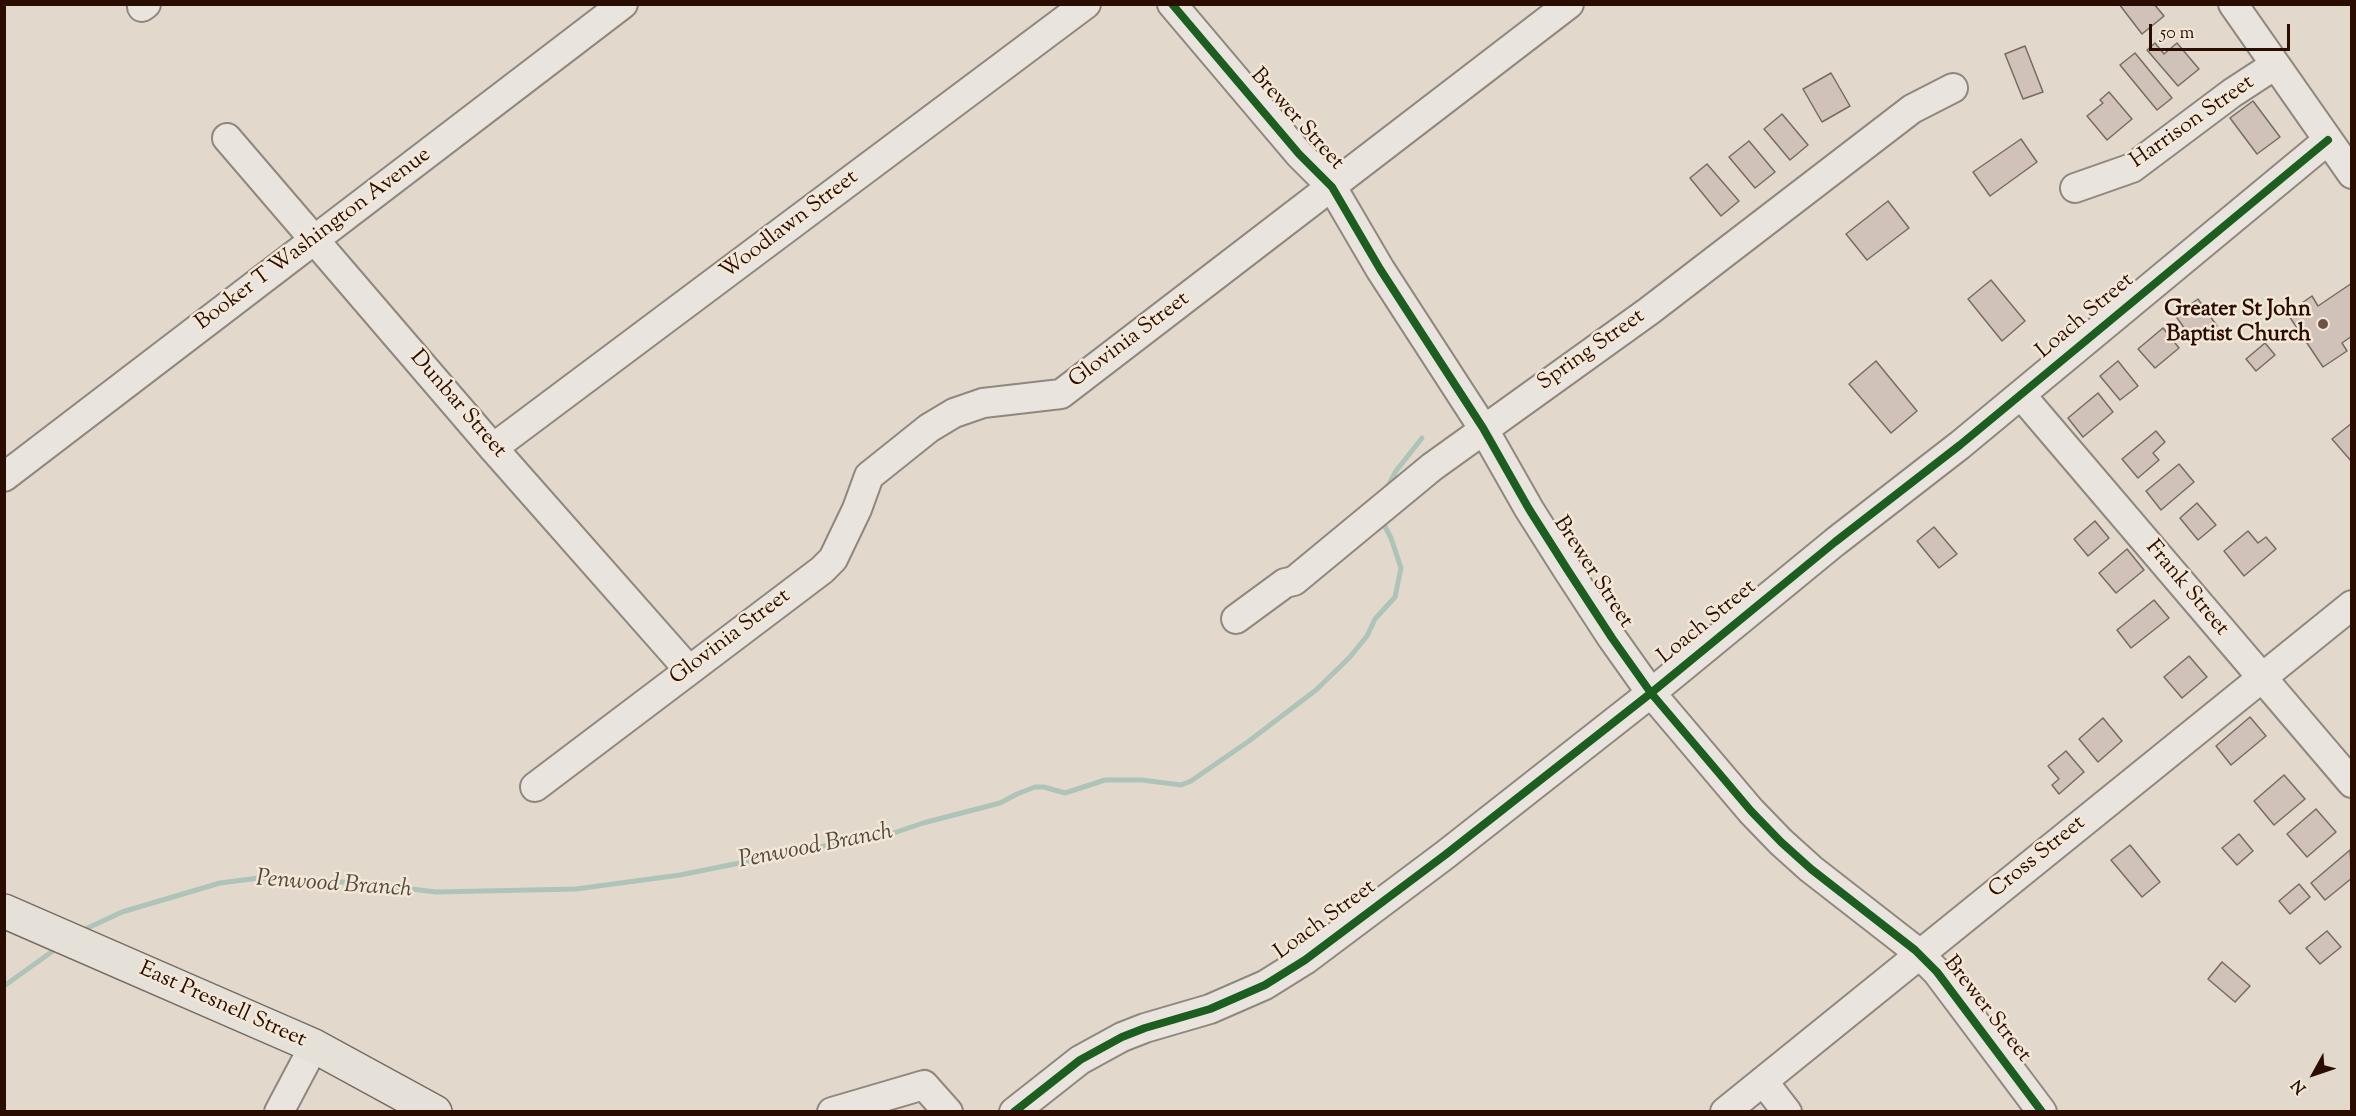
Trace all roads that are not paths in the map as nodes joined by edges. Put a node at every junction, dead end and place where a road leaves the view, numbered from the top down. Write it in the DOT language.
graph roads {
  1 [pos="623,4"];
  2 [pos="1086,4"];
  3 [pos="1172,4"];
  4 [pos="1569,4"];
  5 [pos="2233,4"];
  6 [pos="2275,65"];
  7 [pos="1953,88"];
  8 [pos="228,138"];
  9 [pos="2328,141"];
  10 [pos="2352,174"];
  11 [pos="1332,187"];
  12 [pos="2075,188"];
  13 [pos="315,239"];
  14 [pos="2021,395"];
  15 [pos="1484,428"];
  16 [pos="493,448"];
  17 [pos="4,477"];
  18 [pos="2352,604"];
  19 [pos="1236,619"];
  20 [pos="688,670"];
  21 [pos="2260,677"];
  22 [pos="1651,693"];
  23 [pos="2352,783"];
  24 [pos="535,787"];
  25 [pos="4,911"];
  26 [pos="1919,954"];
  27 [pos="314,1046"];
  28 [pos="1763,1081"];
  29 [pos="279,1112"];
  30 [pos="435,1112"];
  31 [pos="832,1112"];
  32 [pos="948,1112"];
  33 [pos="1014,1112"];
  34 [pos="1725,1112"];
  35 [pos="1787,1112"];
  36 [pos="2042,1112"];
  1 -- 13 [label="street, Booker T Washington Avenue"];
  2 -- 16 [label="street, Woodlawn Street"];
  3 -- 11 [label="street, Brewer Street"];
  4 -- 11 [label="street, Glovinia Street"];
  5 -- 6 [label="street"];
  6 -- 9 [label="street"];
  6 -- 12 [label="street, Harrison Street"];
  7 -- 15 [label="street, Spring Street"];
  8 -- 13 [label="street, Dunbar Street"];
  9 -- 10 [label="street"];
  9 -- 14 [label="street, Loach Street"];
  11 -- 15 [label="street, Brewer Street"];
  11 -- 20 [label="street, Glovinia Street"];
  13 -- 16 [label="street, Dunbar Street"];
  13 -- 17 [label="street, Booker T Washington Avenue"];
  14 -- 21 [label="street, Frank Street"];
  14 -- 22 [label="street, Loach Street"];
  15 -- 19 [label="street, Spring Street"];
  15 -- 22 [label="street, Brewer Street"];
  16 -- 20 [label="street, Dunbar Street"];
  18 -- 21 [label="street, Cross Street"];
  20 -- 24 [label="street, Glovinia Street"];
  21 -- 23 [label="street, Frank Street"];
  21 -- 26 [label="street, Cross Street"];
  22 -- 26 [label="street, Brewer Street"];
  22 -- 33 [label="street, Loach Street"];
  25 -- 27 [label="main road, East Presnell Street"];
  26 -- 28 [label="street, Cross Street"];
  26 -- 36 [label="street, Brewer Street"];
  27 -- 29 [label="street"];
  27 -- 30 [label="main road, East Presnell Street"];
  28 -- 34 [label="street, Cross Street"];
  28 -- 35 [label="street"];
  31 -- 32 [label="street"];
}
